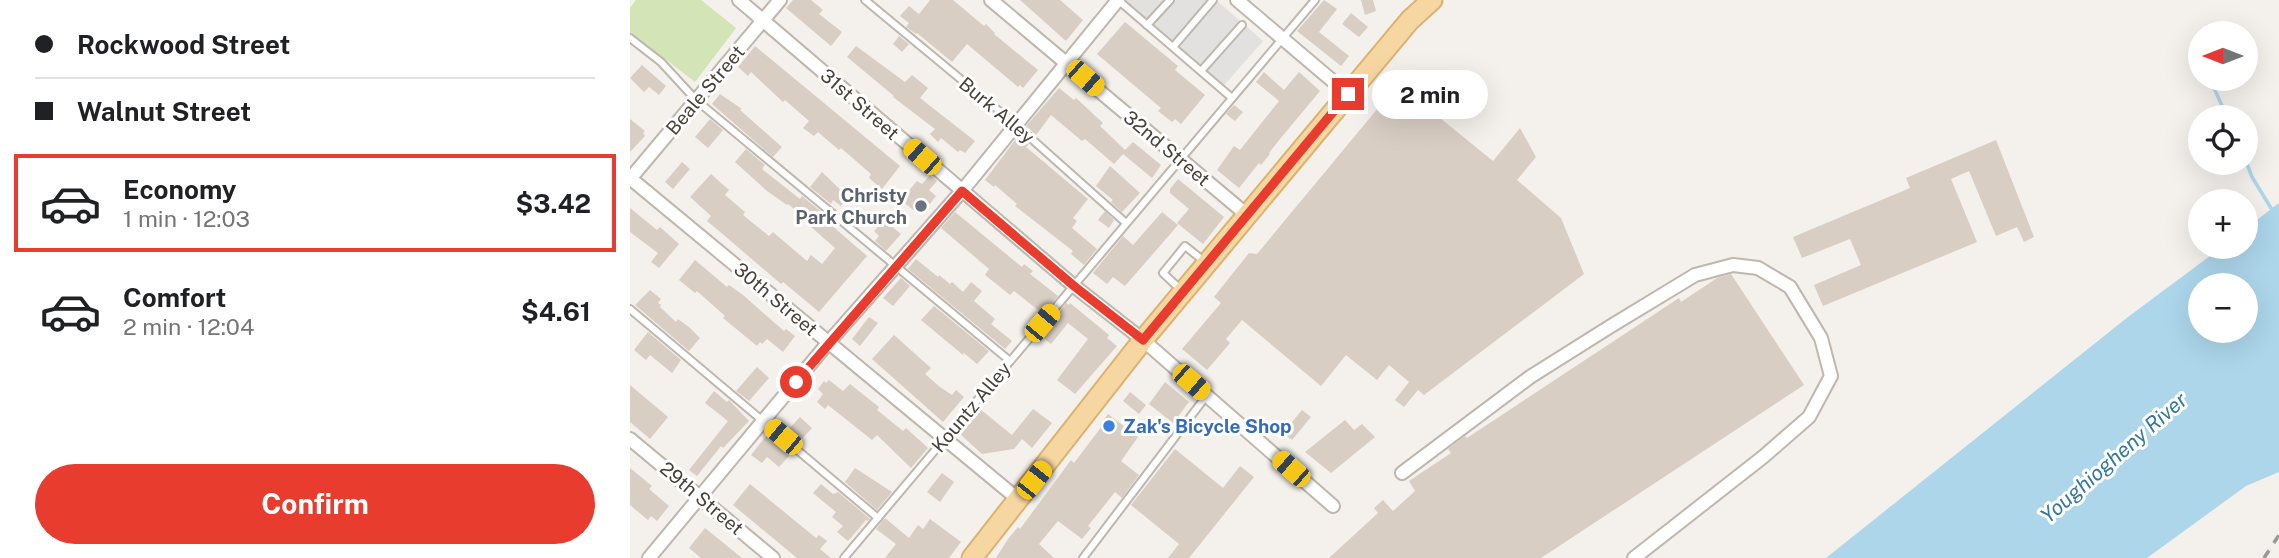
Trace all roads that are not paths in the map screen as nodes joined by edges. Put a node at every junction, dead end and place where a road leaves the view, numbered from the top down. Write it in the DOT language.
graph roads {
  1 [pos="739,0"];
  2 [pos="780,0"];
  3 [pos="865,0"];
  4 [pos="991,0"];
  5 [pos="1118,0"];
  6 [pos="1170,0"];
  7 [pos="1213,0"];
  8 [pos="1237,0"];
  9 [pos="1315,0"];
  10 [pos="1432,0"];
  11 [pos="763,20"];
  12 [pos="1147,25"];
  13 [pos="1242,25"];
  14 [pos="1284,37"];
  15 [pos="630,38"];
  16 [pos="1173,47"];
  17 [pos="1067,62"];
  18 [pos="1200,71"];
  19 [pos="1348,94"];
  20 [pos="1232,98"];
  21 [pos="696,100"];
  22 [pos="1016,125"];
  23 [pos="1180,160"];
  24 [pos="630,179"];
  25 [pos="962,191"];
  26 [pos="1247,215"];
  27 [pos="1126,223"];
  28 [pos="1207,264"];
  29 [pos="897,266"];
  30 [pos="1074,286"];
  31 [pos="1183,292"];
  32 [pos="630,309"];
  33 [pos="1143,340"];
  34 [pos="828,343"];
  35 [pos="1010,361"];
  36 [pos="1207,395"];
  37 [pos="764,421"];
  38 [pos="630,439"];
  39 [pos="945,439"];
  40 [pos="1402,473"];
  41 [pos="701,497"];
  42 [pos="1018,500"];
  43 [pos="1333,506"];
  44 [pos="878,518"];
  45 [pos="649,558"];
  46 [pos="773,558"];
  47 [pos="844,558"];
  48 [pos="972,558"];
  49 [pos="1083,558"];
  50 [pos="1634,558"];
  1 -- 11 [label="street, 31st Street"];
  2 -- 11 [label="street, Beale Street"];
  3 -- 22 [label="lane, Burk Alley"];
  4 -- 17 [label="street, 32nd Street"];
  5 -- 12 [label="lane"];
  5 -- 17 [label="street"];
  6 -- 12 [label="lane"];
  7 -- 16 [label="lane"];
  8 -- 14 [label="street"];
  9 -- 14 [label="lane, Kountz Alley"];
  10 -- 19 [label="main road"];
  11 -- 21 [label="street, Beale Street"];
  11 -- 25 [label="street, 31st Street"];
  12 -- 16 [label="lane"];
  13 -- 18 [label="lane"];
  14 -- 19 [label="street"];
  14 -- 20 [label="lane, Kountz Alley"];
  15 -- 21 [label="lane"];
  16 -- 18 [label="lane"];
  17 -- 22 [label="street"];
  17 -- 23 [label="street, 32nd Street"];
  18 -- 20 [label="lane"];
  19 -- 26 [label="main road"];
  20 -- 23 [label="lane, Kountz Alley"];
  21 -- 24 [label="street, Beale Street"];
  21 -- 29 [label="lane"];
  22 -- 25 [label="street"];
  22 -- 27 [label="lane, Burk Alley"];
  23 -- 26 [label="street, 32nd Street"];
  23 -- 27 [label="lane, Kountz Alley"];
  24 -- 34 [label="street, 30th Street"];
  25 -- 29 [label="street"];
  25 -- 30 [label="street, 31st Street"];
  26 -- 28 [label="main road"];
  27 -- 30 [label="lane, Kountz Alley"];
  28 -- 31 [label="main road"];
  28 -- 31 [label="lane"];
  29 -- 34 [label="street"];
  29 -- 35 [label="lane"];
  30 -- 33 [label="street, 31st Street"];
  30 -- 35 [label="lane, Kountz Alley"];
  31 -- 33 [label="main road"];
  32 -- 37 [label="lane"];
  33 -- 36 [label="street, 31st Street"];
  33 -- 42 [label="main road"];
  34 -- 37 [label="street"];
  34 -- 39 [label="street, 30th Street"];
  35 -- 39 [label="lane, Kountz Alley"];
  36 -- 43 [label="street, 31st Street"];
  36 -- 49 [label="lane"];
  37 -- 41 [label="street"];
  37 -- 44 [label="lane"];
  38 -- 41 [label="street, 29th Street"];
  39 -- 42 [label="street, 30th Street"];
  39 -- 44 [label="lane, Kountz Alley"];
  40 -- 50 [label="street"];
  41 -- 45 [label="street"];
  41 -- 46 [label="street, 29th Street"];
  42 -- 48 [label="main road"];
  44 -- 47 [label="lane, Kountz Alley"];
}
